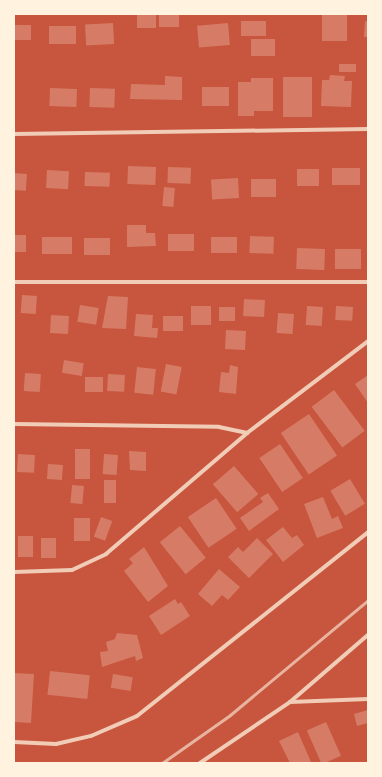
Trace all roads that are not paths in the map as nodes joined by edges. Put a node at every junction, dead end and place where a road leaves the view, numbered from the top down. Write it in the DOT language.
graph roads {
  1 [pos="368,129"];
  2 [pos="14,134"];
  3 [pos="14,282"];
  4 [pos="368,282"];
  5 [pos="368,341"];
  6 [pos="14,424"];
  7 [pos="247,433"];
  8 [pos="368,532"];
  9 [pos="14,572"];
  10 [pos="368,635"];
  11 [pos="368,699"];
  12 [pos="290,702"];
  13 [pos="14,742"];
  14 [pos="200,763"];
  1 -- 2 [label="street"];
  3 -- 4 [label="street"];
  5 -- 7 [label="street"];
  6 -- 7 [label="street"];
  7 -- 9 [label="street"];
  8 -- 13 [label="street"];
  10 -- 12 [label="street"];
  11 -- 12 [label="street"];
  12 -- 14 [label="street"];
}
